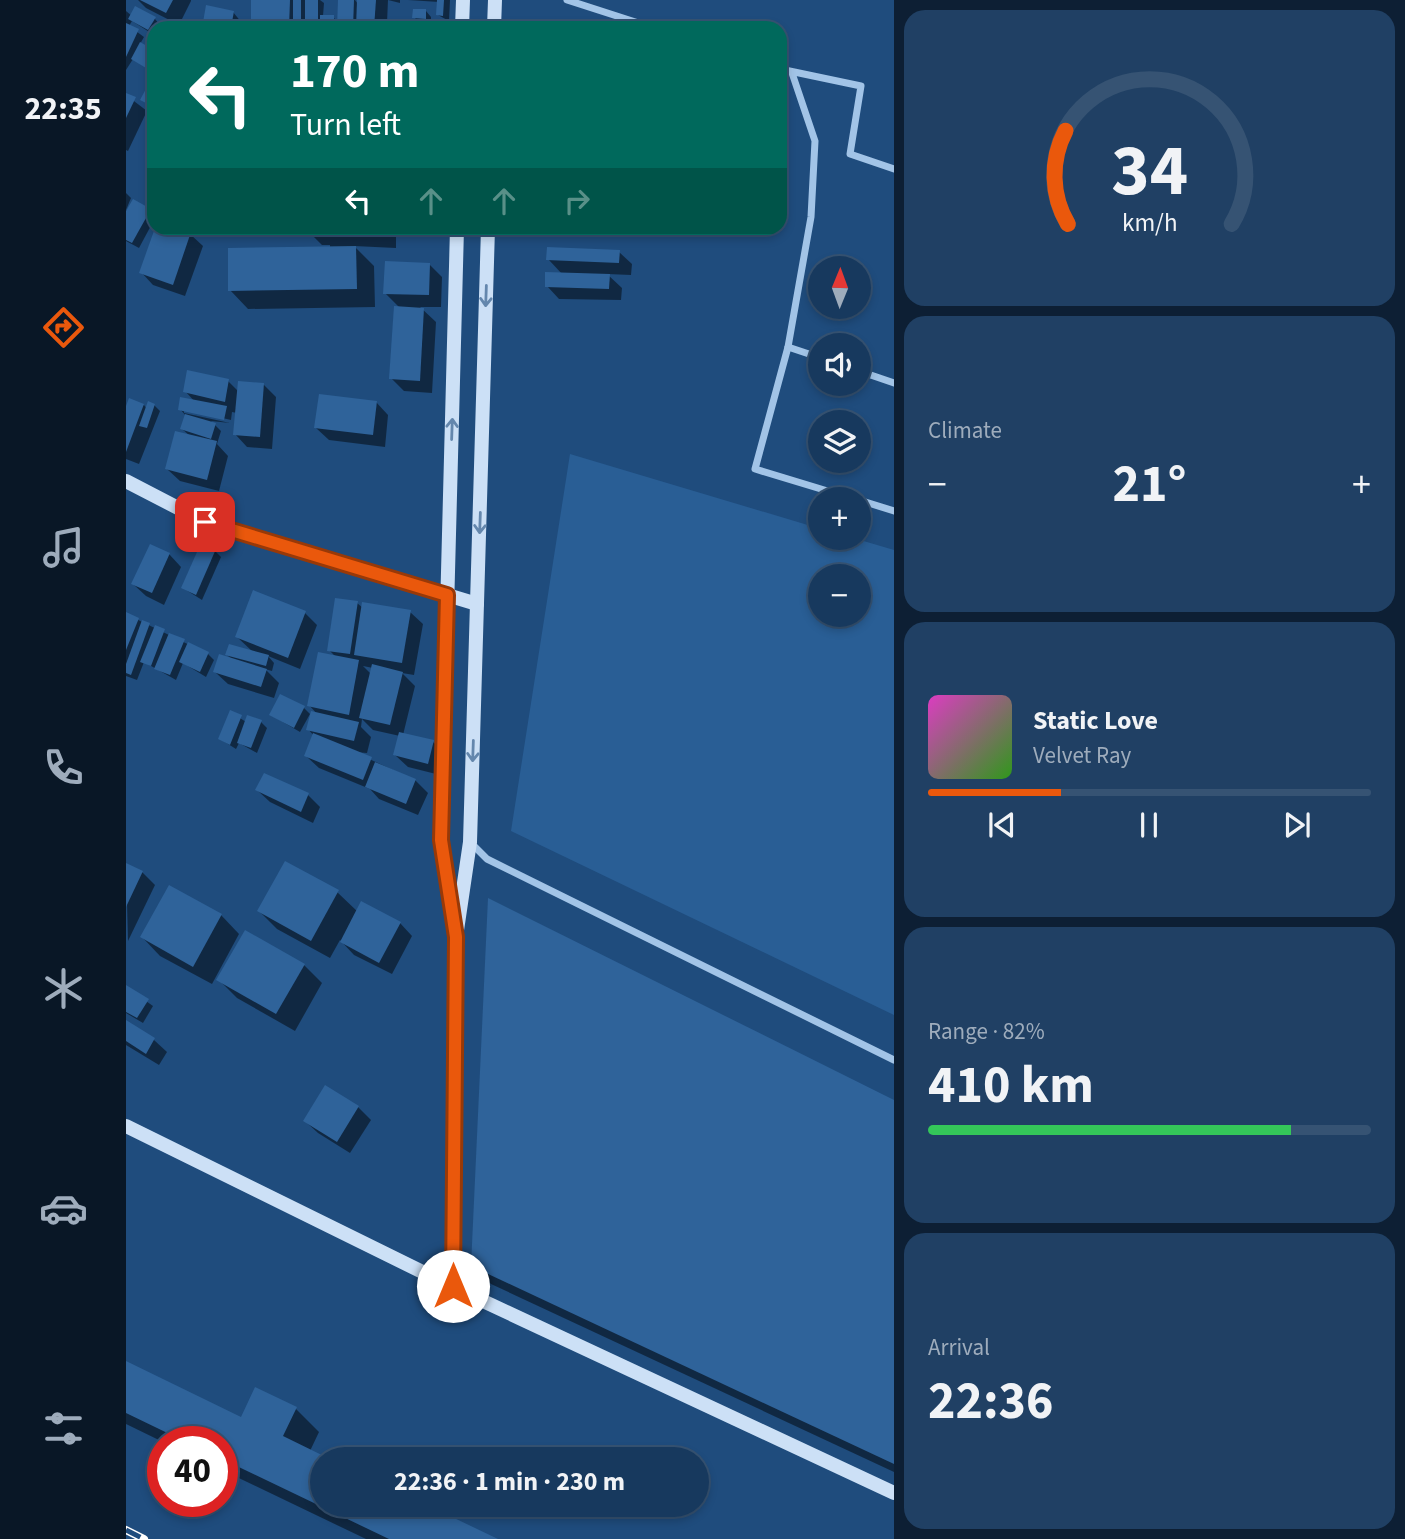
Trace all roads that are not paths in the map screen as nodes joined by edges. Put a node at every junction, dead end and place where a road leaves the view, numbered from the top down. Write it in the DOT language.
graph roads {
  1 [pos="463,0"];
  2 [pos="495,0"];
  3 [pos="567,0"];
  4 [pos="463,21"];
  5 [pos="494,21"];
  6 [pos="632,21"];
  7 [pos="787,71"];
  8 [pos="792,73"];
  9 [pos="894,169"];
  10 [pos="457,235"];
  11 [pos="488,235"];
  12 [pos="788,347"];
  13 [pos="808,354"];
  14 [pos="871,375"];
  15 [pos="894,383"];
  16 [pos="126,481"];
  17 [pos="816,487"];
  18 [pos="871,504"];
  19 [pos="894,511"];
  20 [pos="447,595"];
  21 [pos="477,604"];
  22 [pos="470,842"];
  23 [pos="456,937"];
  24 [pos="894,1060"];
  25 [pos="126,1126"];
  26 [pos="453,1286"];
  27 [pos="894,1493"];
  1 -- 4 [label="street"];
  2 -- 5 [label="street"];
  3 -- 6 [label="street"];
  7 -- 8 [label="street"];
  8 -- 9 [label="street"];
  8 -- 12 [label="street"];
  20 -- 10 [label="street, one-way"];
  11 -- 21 [label="street, one-way"];
  12 -- 13 [label="street"];
  12 -- 17 [label="street"];
  14 -- 15 [label="street"];
  16 -- 20 [label="street"];
  18 -- 19 [label="street"];
  20 -- 21 [label="street"];
  20 -- 23 [label="street"];
  21 -- 22 [label="street, one-way"];
  22 -- 23 [label="street"];
  22 -- 24 [label="street"];
  23 -- 26 [label="street"];
  25 -- 26 [label="street"];
  26 -- 27 [label="street"];
}
